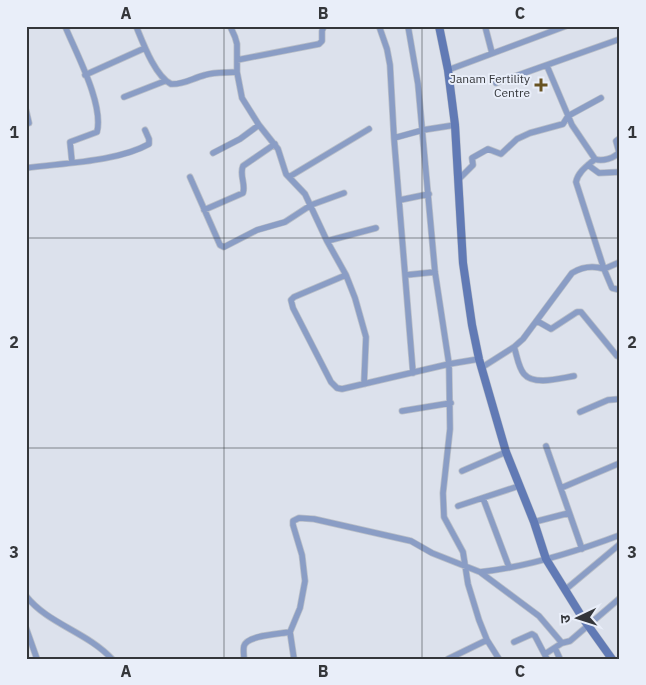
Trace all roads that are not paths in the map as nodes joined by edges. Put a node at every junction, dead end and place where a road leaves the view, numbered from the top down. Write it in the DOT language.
graph roads {
  1 [pos="65,26"];
  2 [pos="136,26"];
  3 [pos="230,26"];
  4 [pos="324,26"];
  5 [pos="379,26"];
  6 [pos="408,26"];
  7 [pos="439,26"];
  8 [pos="485,26"];
  9 [pos="566,26"];
  10 [pos="620,40"];
  11 [pos="145,48"];
  12 [pos="492,53"];
  13 [pos="237,60"];
  14 [pos="547,66"];
  15 [pos="448,70"];
  16 [pos="237,72"];
  17 [pos="85,75"];
  18 [pos="165,82"];
  19 [pos="496,83"];
  20 [pos="124,97"];
  21 [pos="601,98"];
  22 [pos="26,110"];
  23 [pos="568,116"];
  24 [pos="29,123"];
  25 [pos="259,125"];
  26 [pos="455,125"];
  27 [pos="369,129"];
  28 [pos="145,130"];
  29 [pos="423,130"];
  30 [pos="394,138"];
  31 [pos="620,138"];
  32 [pos="274,144"];
  33 [pos="213,153"];
  34 [pos="595,159"];
  35 [pos="72,162"];
  36 [pos="588,166"];
  37 [pos="26,168"];
  38 [pos="620,172"];
  39 [pos="190,177"];
  40 [pos="289,177"];
  41 [pos="458,180"];
  42 [pos="344,193"];
  43 [pos="429,194"];
  44 [pos="400,200"];
  45 [pos="311,206"];
  46 [pos="204,210"];
  47 [pos="376,228"];
  48 [pos="327,240"];
  49 [pos="620,262"];
  50 [pos="604,268"];
  51 [pos="435,272"];
  52 [pos="346,275"];
  53 [pos="406,275"];
  54 [pos="620,290"];
  55 [pos="537,321"];
  56 [pos="514,347"];
  57 [pos="620,357"];
  58 [pos="479,359"];
  59 [pos="449,364"];
  60 [pos="481,368"];
  61 [pos="413,373"];
  62 [pos="574,376"];
  63 [pos="364,384"];
  64 [pos="620,400"];
  65 [pos="451,403"];
  66 [pos="402,411"];
  67 [pos="580,412"];
  68 [pos="546,446"];
  69 [pos="506,452"];
  70 [pos="620,463"];
  71 [pos="462,470"];
  72 [pos="520,486"];
  73 [pos="560,488"];
  74 [pos="483,498"];
  75 [pos="458,506"];
  76 [pos="569,513"];
  77 [pos="534,522"];
  78 [pos="620,535"];
  79 [pos="620,544"];
  80 [pos="582,549"];
  81 [pos="546,558"];
  82 [pos="466,566"];
  83 [pos="509,567"];
  84 [pos="480,572"];
  85 [pos="565,590"];
  86 [pos="26,596"];
  87 [pos="620,598"];
  88 [pos="588,625"];
  89 [pos="26,628"];
  90 [pos="290,632"];
  91 [pos="487,640"];
  92 [pos="514,642"];
  93 [pos="562,643"];
  94 [pos="555,648"];
  95 [pos="546,656"];
  96 [pos="37,659"];
  97 [pos="112,659"];
  98 [pos="244,659"];
  99 [pos="294,659"];
  100 [pos="448,659"];
  101 [pos="499,659"];
  102 [pos="560,659"];
  103 [pos="612,659"];
  1 -- 17 [label="street"];
  2 -- 11 [label="street"];
  3 -- 13 [label="street"];
  4 -- 13 [label="street"];
  5 -- 30 [label="street"];
  6 -- 29 [label="street"];
  7 -- 15 [label="street"];
  8 -- 12 [label="street"];
  9 -- 12 [label="street"];
  10 -- 14 [label="street"];
  11 -- 17 [label="street"];
  11 -- 18 [label="street"];
  12 -- 15 [label="street"];
  13 -- 16 [label="street"];
  14 -- 19 [label="street"];
  14 -- 23 [label="street"];
  15 -- 26 [label="street"];
  16 -- 18 [label="street"];
  16 -- 25 [label="street"];
  17 -- 35 [label="street"];
  18 -- 20 [label="street"];
  21 -- 23 [label="street"];
  22 -- 24 [label="street"];
  23 -- 34 [label="street"];
  23 -- 41 [label="street"];
  25 -- 32 [label="street"];
  25 -- 33 [label="street"];
  26 -- 29 [label="street"];
  26 -- 41 [label="street"];
  27 -- 40 [label="street"];
  28 -- 35 [label="street"];
  29 -- 30 [label="street"];
  29 -- 43 [label="street"];
  30 -- 44 [label="street"];
  31 -- 34 [label="street"];
  32 -- 40 [label="street"];
  32 -- 46 [label="street"];
  34 -- 36 [label="street"];
  35 -- 37 [label="street"];
  36 -- 38 [label="street"];
  36 -- 50 [label="street"];
  39 -- 46 [label="street"];
  40 -- 45 [label="street"];
  41 -- 58 [label="street"];
  42 -- 45 [label="street"];
  43 -- 44 [label="street"];
  43 -- 51 [label="street"];
  44 -- 53 [label="street"];
  45 -- 46 [label="street"];
  45 -- 48 [label="street"];
  47 -- 48 [label="street"];
  48 -- 52 [label="street"];
  49 -- 50 [label="street"];
  50 -- 54 [label="street"];
  50 -- 55 [label="street"];
  51 -- 53 [label="street"];
  51 -- 59 [label="street"];
  52 -- 63 [label="street"];
  52 -- 63 [label="street"];
  53 -- 61 [label="street"];
  55 -- 56 [label="street"];
  55 -- 57 [label="street"];
  56 -- 60 [label="street"];
  56 -- 62 [label="street"];
  58 -- 59 [label="street"];
  58 -- 60 [label="street"];
  59 -- 61 [label="street"];
  59 -- 65 [label="street"];
  60 -- 69 [label="street"];
  61 -- 63 [label="street"];
  64 -- 67 [label="street"];
  65 -- 66 [label="street"];
  65 -- 82 [label="street"];
  68 -- 73 [label="street"];
  69 -- 71 [label="street"];
  69 -- 72 [label="street"];
  70 -- 73 [label="street"];
  72 -- 74 [label="street"];
  72 -- 77 [label="street"];
  73 -- 76 [label="street"];
  74 -- 75 [label="street"];
  74 -- 83 [label="street"];
  76 -- 77 [label="street"];
  76 -- 80 [label="street"];
  77 -- 81 [label="street"];
  78 -- 80 [label="street"];
  79 -- 85 [label="street"];
  80 -- 81 [label="street"];
  81 -- 83 [label="street"];
  81 -- 85 [label="street"];
  82 -- 84 [label="street"];
  82 -- 90 [label="street"];
  82 -- 91 [label="street"];
  83 -- 84 [label="street"];
  84 -- 93 [label="street"];
  85 -- 88 [label="street"];
  86 -- 97 [label="street"];
  87 -- 88 [label="street"];
  88 -- 93 [label="street"];
  88 -- 103 [label="street"];
  89 -- 96 [label="street"];
  90 -- 98 [label="street"];
  90 -- 99 [label="street"];
  91 -- 100 [label="street"];
  91 -- 101 [label="street"];
  92 -- 95 [label="street"];
  93 -- 94 [label="street"];
  94 -- 95 [label="street"];
  94 -- 102 [label="street"];
}
